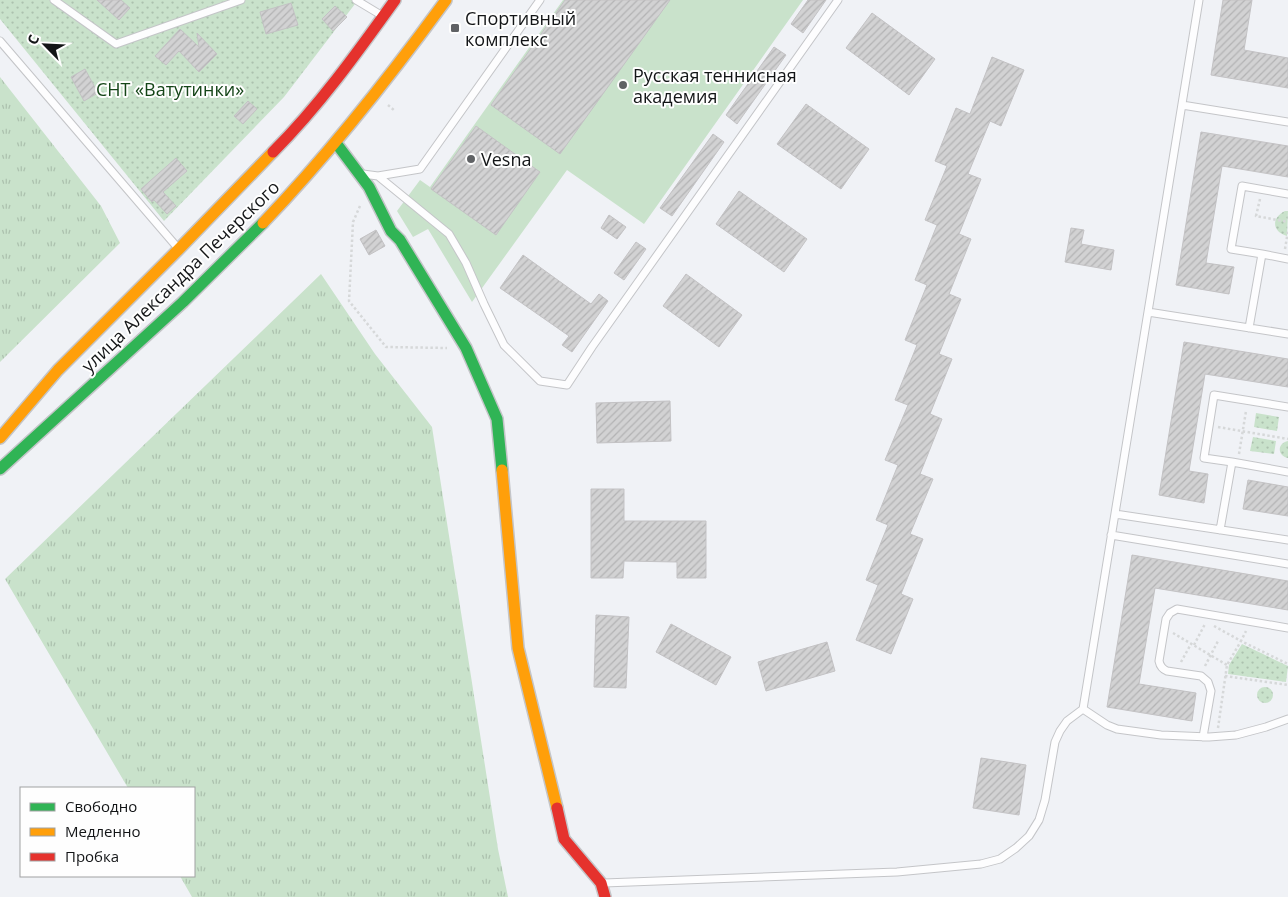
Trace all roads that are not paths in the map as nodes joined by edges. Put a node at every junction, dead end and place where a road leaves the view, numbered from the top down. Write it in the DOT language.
graph roads {
  1 [pos="54,0"];
  2 [pos="241,0"];
  3 [pos="356,0"];
  4 [pos="395,0"];
  5 [pos="446,0"];
  6 [pos="540,0"];
  7 [pos="838,0"];
  8 [pos="1199,0"];
  9 [pos="383,16"];
  10 [pos="0,41"];
  11 [pos="1182,105"];
  12 [pos="1288,122"];
  13 [pos="336,143"];
  14 [pos="358,174"];
  15 [pos="378,176"];
  16 [pos="1288,194"];
  17 [pos="178,250"];
  18 [pos="1262,254"];
  19 [pos="1286,259"];
  20 [pos="1148,312"];
  21 [pos="1249,328"];
  22 [pos="1288,334"];
  23 [pos="1288,407"];
  24 [pos="0,438"];
  25 [pos="1235,463"];
  26 [pos="0,470"];
  27 [pos="1288,472"];
  28 [pos="1114,514"];
  29 [pos="1220,530"];
  30 [pos="1111,535"];
  31 [pos="1288,540"];
  32 [pos="1288,564"];
  33 [pos="1288,628"];
  34 [pos="1082,710"];
  35 [pos="1288,719"];
  36 [pos="1203,737"];
  37 [pos="601,883"];
  38 [pos="605,897"];
  1 -- 2 [label="lane"];
  3 -- 9 [label="lane"];
  4 -- 9 [label="street"];
  5 -- 13 [label="street, улица Александра Печерского"];
  6 -- 15 [label="lane"];
  7 -- 15 [label="lane"];
  8 -- 11 [label="lane"];
  9 -- 17 [label="street"];
  10 -- 17 [label="lane"];
  11 -- 12 [label="lane"];
  11 -- 20 [label="lane"];
  13 -- 14 [label="street"];
  13 -- 26 [label="street, улица Александра Печерского"];
  14 -- 15 [label="lane"];
  14 -- 37 [label="street"];
  16 -- 18 [label="lane"];
  17 -- 24 [label="street"];
  18 -- 19 [label="lane"];
  18 -- 21 [label="lane"];
  20 -- 21 [label="lane"];
  20 -- 28 [label="lane"];
  21 -- 22 [label="lane"];
  23 -- 25 [label="lane"];
  25 -- 27 [label="lane"];
  25 -- 29 [label="lane"];
  28 -- 29 [label="lane"];
  28 -- 30 [label="lane"];
  29 -- 31 [label="lane"];
  30 -- 32 [label="lane"];
  30 -- 34 [label="lane"];
  33 -- 36 [label="lane"];
  34 -- 36 [label="lane"];
  34 -- 37 [label="lane"];
  35 -- 36 [label="lane"];
  37 -- 38 [label="street"];
}
